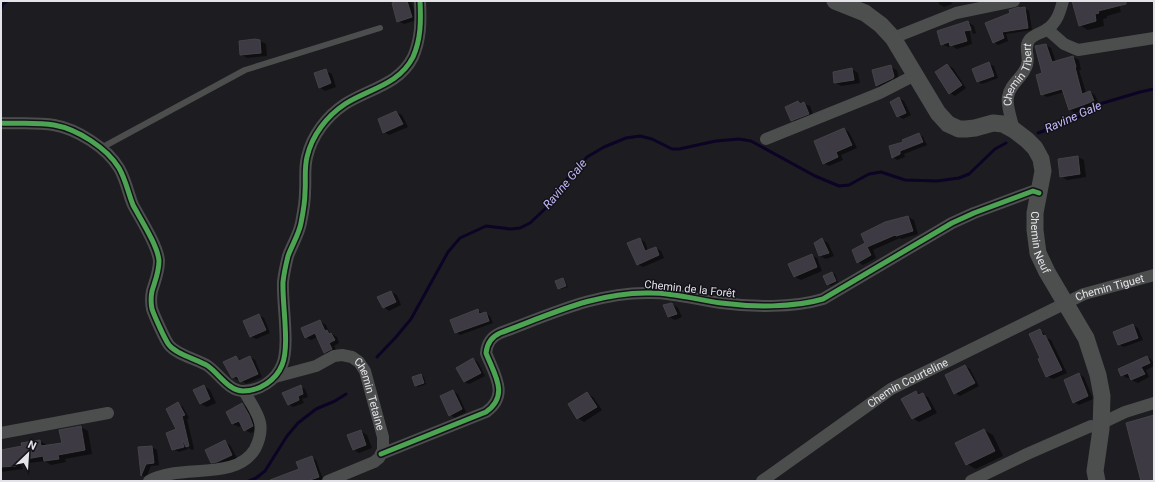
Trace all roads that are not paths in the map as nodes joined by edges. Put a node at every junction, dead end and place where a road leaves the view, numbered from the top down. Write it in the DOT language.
graph roads {
  1 [pos="420,1"];
  2 [pos="834,1"];
  3 [pos="1014,1"];
  4 [pos="1063,1"];
  5 [pos="380,28"];
  6 [pos="1047,30"];
  7 [pos="893,38"];
  8 [pos="1154,38"];
  9 [pos="914,75"];
  10 [pos="1,123"];
  11 [pos="1014,130"];
  12 [pos="766,139"];
  13 [pos="101,148"];
  14 [pos="1039,193"];
  15 [pos="1154,275"];
  16 [pos="1066,304"];
  17 [pos="275,377"];
  18 [pos="244,391"];
  19 [pos="1154,403"];
  20 [pos="108,413"];
  21 [pos="1102,426"];
  22 [pos="1,434"];
  23 [pos="381,454"];
  24 [pos="149,481"];
  25 [pos="328,481"];
  26 [pos="762,481"];
  27 [pos="971,481"];
  28 [pos="1097,481"];
  1 -- 17 [label="street"];
  2 -- 7 [label="main road, Chemin Neuf"];
  3 -- 7 [label="street"];
  4 -- 6 [label="street, Chemin Tibert"];
  5 -- 13 [label="lane"];
  6 -- 8 [label="street"];
  6 -- 11 [label="street, Chemin Tibert"];
  7 -- 9 [label="main road, Chemin Neuf"];
  9 -- 11 [label="main road, Chemin Neuf"];
  9 -- 12 [label="street"];
  10 -- 13 [label="street"];
  11 -- 14 [label="main road, Chemin Neuf"];
  13 -- 18 [label="street"];
  14 -- 16 [label="main road, Chemin Neuf"];
  14 -- 23 [label="street, Chemin de la Forêt"];
  15 -- 16 [label="street, Chemin Tiguet"];
  16 -- 21 [label="main road, Chemin Neuf"];
  16 -- 26 [label="street, Chemin Courteline"];
  17 -- 18 [label="street, Chemin Tetaine"];
  17 -- 23 [label="street, Chemin Tetaine"];
  18 -- 24 [label="street"];
  19 -- 21 [label="street"];
  20 -- 22 [label="street"];
  21 -- 27 [label="street"];
  21 -- 28 [label="main road, Chemin Neuf"];
  23 -- 25 [label="street"];
}
